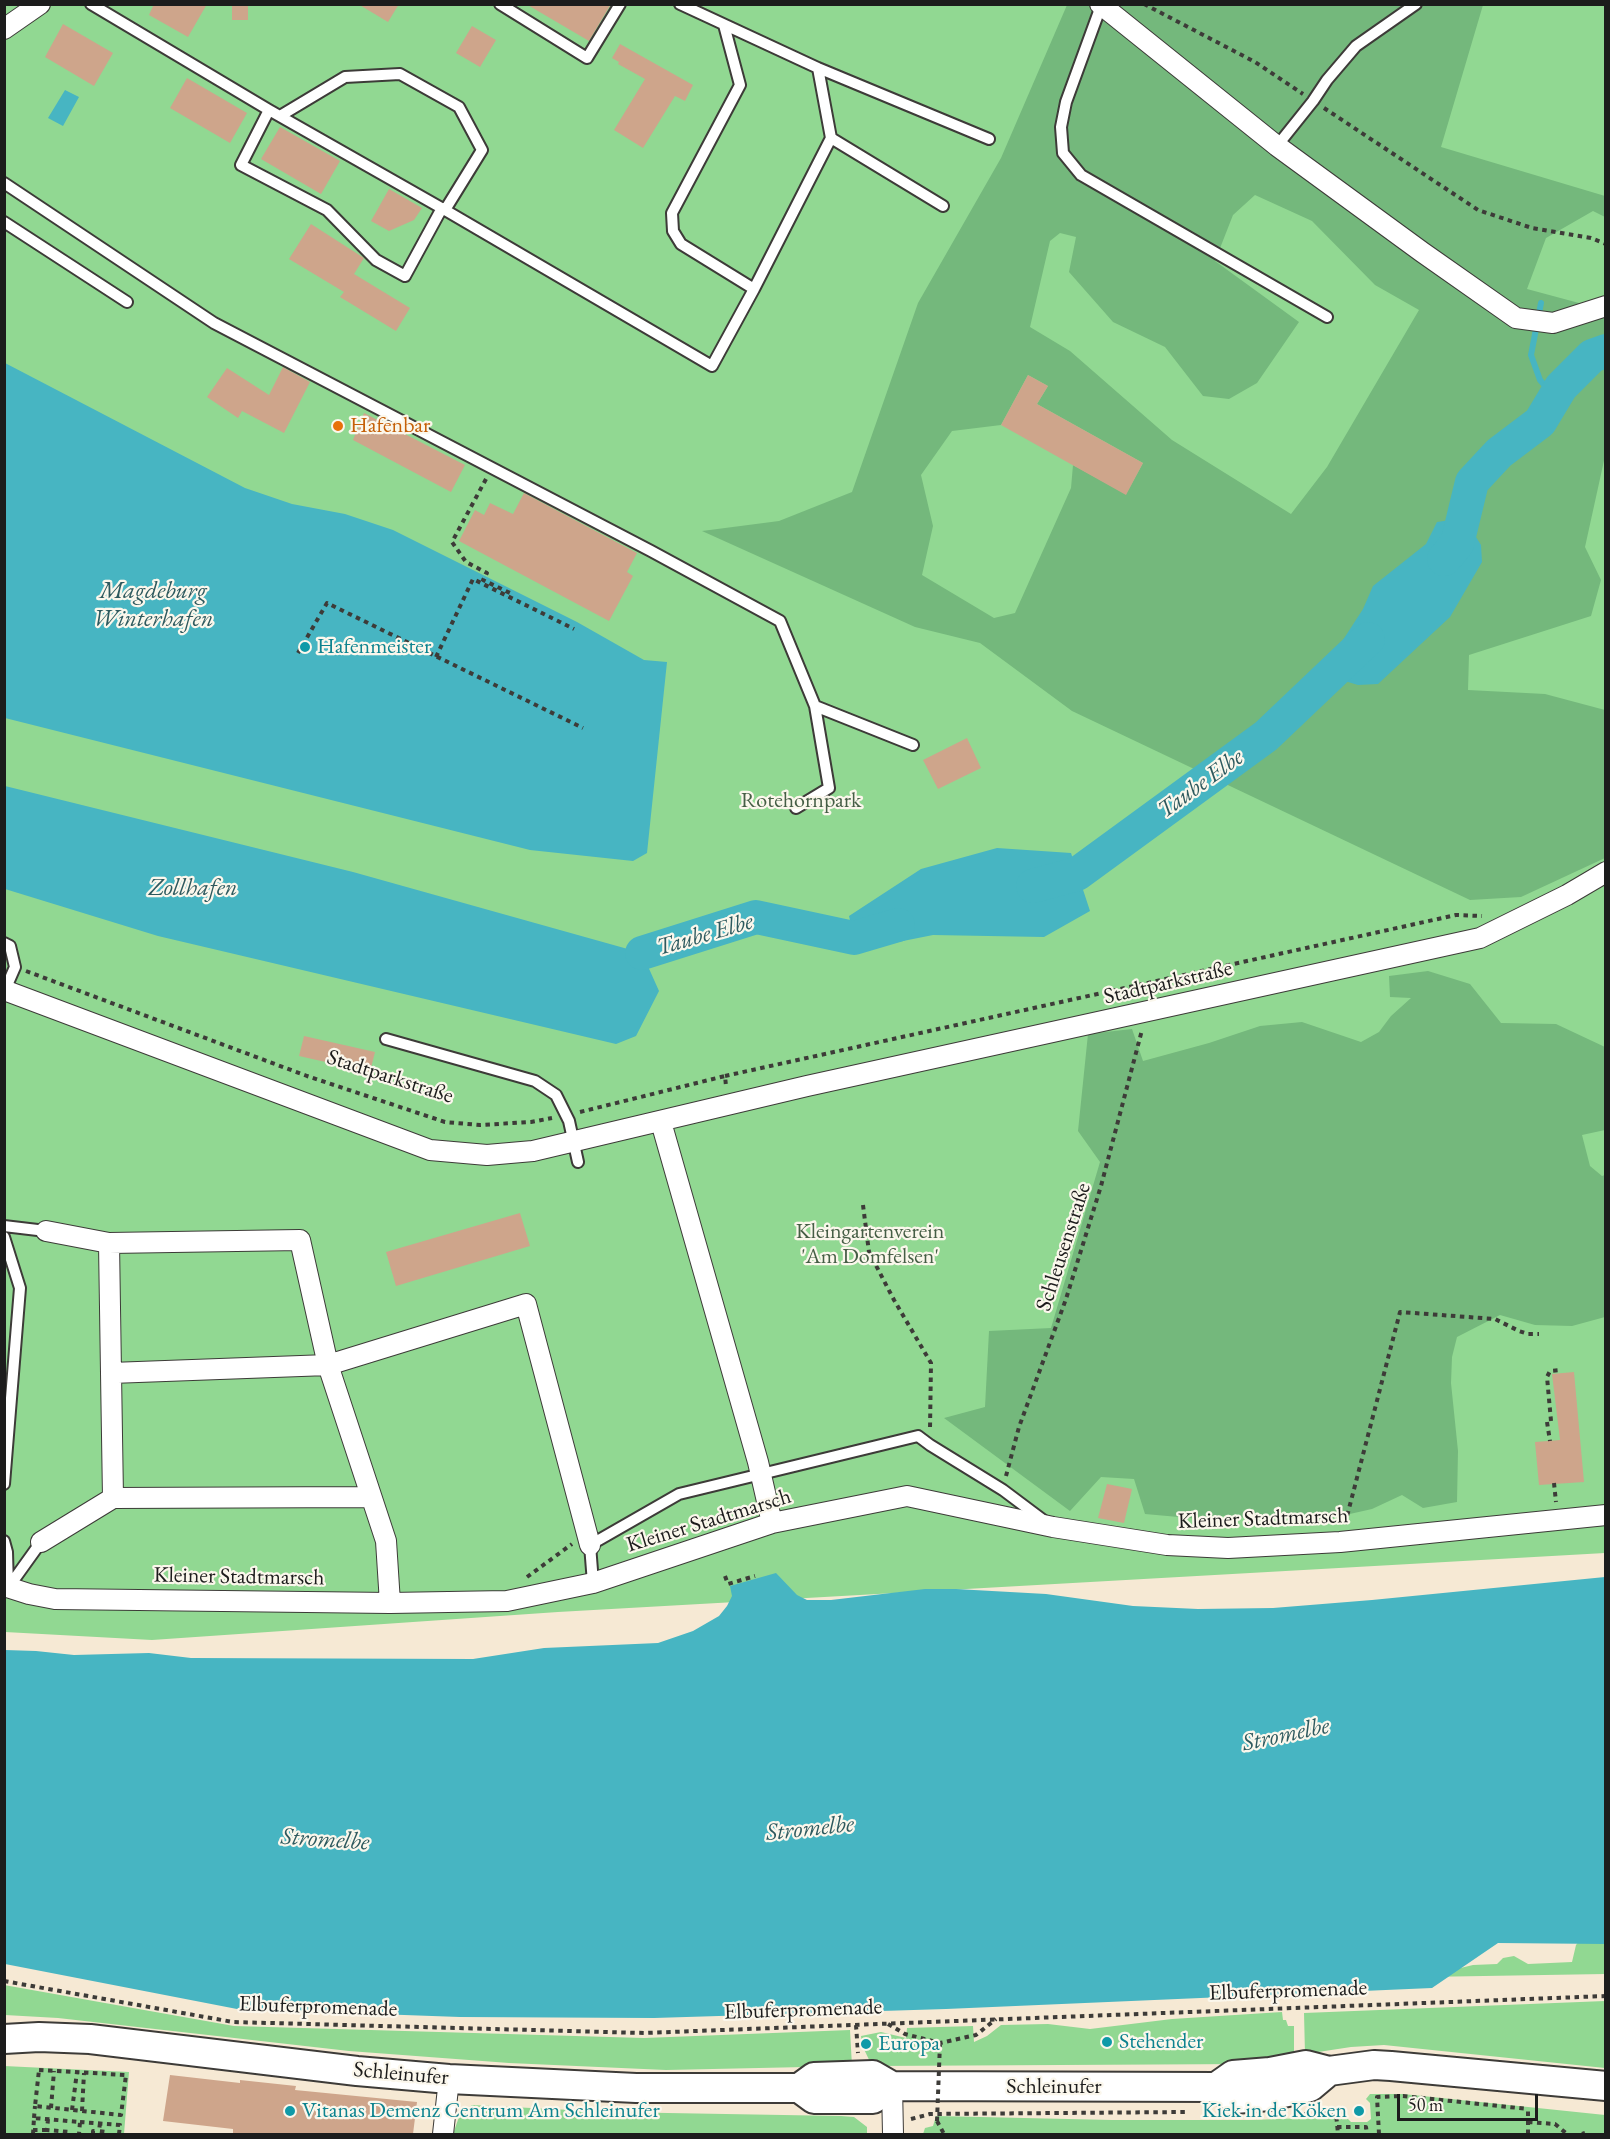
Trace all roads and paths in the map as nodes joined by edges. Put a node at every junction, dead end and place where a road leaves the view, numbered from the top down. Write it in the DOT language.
graph roads {
  1 [pos="40,4"];
  2 [pos="91,4"];
  3 [pos="500,4"];
  4 [pos="620,4"];
  5 [pos="680,4"];
  6 [pos="1144,4"];
  7 [pos="1416,4"];
  8 [pos="1101,5"];
  9 [pos="724,25"];
  10 [pos="4,29"];
  11 [pos="818,68"];
  12 [pos="1313,101"];
  13 [pos="269,110"];
  14 [pos="280,116"];
  15 [pos="831,138"];
  16 [pos="989,139"];
  17 [pos="1277,146"];
  18 [pos="4,183"];
  19 [pos="943,206"];
  20 [pos="444,209"];
  21 [pos="4,222"];
  22 [pos="1605,244"];
  23 [pos="754,290"];
  24 [pos="127,302"];
  25 [pos="1605,306"];
  26 [pos="1327,317"];
  27 [pos="492,467"];
  28 [pos="508,597"];
  29 [pos="574,629"];
  30 [pos="298,654"];
  31 [pos="436,657"];
  32 [pos="815,706"];
  33 [pos="583,728"];
  34 [pos="913,745"];
  35 [pos="795,808"];
  36 [pos="1605,872"];
  37 [pos="1505,926"];
  38 [pos="4,943"];
  39 [pos="23,970"];
  40 [pos="5,990"];
  41 [pos="1147,1012"];
  42 [pos="386,1039"];
  43 [pos="725,1076"];
  44 [pos="728,1105"];
  45 [pos="567,1115"];
  46 [pos="661,1122"];
  47 [pos="573,1141"];
  48 [pos="578,1162"];
  49 [pos="863,1205"];
  50 [pos="4,1227"];
  51 [pos="46,1232"];
  52 [pos="4,1237"];
  53 [pos="109,1243"];
  54 [pos="1539,1334"];
  55 [pos="328,1365"];
  56 [pos="1562,1370"];
  57 [pos="111,1373"];
  58 [pos="1550,1441"];
  59 [pos="930,1445"];
  60 [pos="761,1473"];
  61 [pos="1554,1483"];
  62 [pos="4,1484"];
  63 [pos="1003,1490"];
  64 [pos="371,1497"];
  65 [pos="113,1498"];
  66 [pos="1557,1508"];
  67 [pos="1605,1515"];
  68 [pos="772,1523"];
  69 [pos="1053,1527"];
  70 [pos="4,1541"];
  71 [pos="41,1542"];
  72 [pos="1340,1542"];
  73 [pos="590,1545"];
  74 [pos="725,1576"];
  75 [pos="755,1576"];
  76 [pos="593,1583"];
  77 [pos="6,1587"];
  78 [pos="390,1603"];
  79 [pos="4,1981"];
  80 [pos="1605,1996"];
  81 [pos="996,2019"];
  82 [pos="888,2023"];
  83 [pos="855,2025"];
  84 [pos="4,2039"];
  85 [pos="940,2043"];
  86 [pos="857,2046"];
  87 [pos="54,2071"];
  88 [pos="77,2072"];
  89 [pos="84,2073"];
  90 [pos="449,2079"];
  91 [pos="892,2086"];
  92 [pos="1605,2086"];
  93 [pos="35,2106"];
  94 [pos="51,2108"];
  95 [pos="72,2110"];
  96 [pos="82,2111"];
  97 [pos="1298,2114"];
  98 [pos="34,2118"];
  99 [pos="48,2119"];
  100 [pos="71,2121"];
  101 [pos="80,2122"];
  102 [pos="1528,2122"];
  103 [pos="100,2123"];
  104 [pos="1337,2127"];
  105 [pos="99,2131"];
  106 [pos="33,2132"];
  107 [pos="47,2132"];
  108 [pos="70,2133"];
  109 [pos="79,2134"];
  110 [pos="93,2134"];
  111 [pos="107,2134"];
  112 [pos="119,2134"];
  113 [pos="443,2134"];
  114 [pos="893,2134"];
  115 [pos="944,2134"];
  116 [pos="1338,2134"];
  117 [pos="1367,2134"];
  118 [pos="1379,2134"];
  119 [pos="1528,2134"];
  120 [pos="1567,2134"];
  1 -- 10 [label="street"];
  2 -- 13 [label="lane"];
  3 -- 4 [label="lane"];
  5 -- 9 [label="lane"];
  6 -- 12 [label="path"];
  7 -- 12 [label="lane"];
  8 -- 17 [label="street"];
  8 -- 26 [label="lane"];
  9 -- 11 [label="lane"];
  9 -- 23 [label="lane"];
  11 -- 15 [label="lane"];
  11 -- 16 [label="lane"];
  12 -- 17 [label="lane"];
  12 -- 22 [label="path"];
  13 -- 14 [label="lane"];
  13 -- 20 [label="lane"];
  14 -- 20 [label="lane"];
  14 -- 20 [label="lane"];
  15 -- 19 [label="lane"];
  15 -- 23 [label="lane"];
  17 -- 25 [label="street"];
  18 -- 27 [label="lane"];
  20 -- 23 [label="lane"];
  21 -- 24 [label="lane"];
  27 -- 28 [label="path"];
  27 -- 32 [label="lane"];
  28 -- 29 [label="path"];
  28 -- 31 [label="path"];
  30 -- 31 [label="path"];
  31 -- 33 [label="path"];
  32 -- 34 [label="lane"];
  32 -- 35 [label="lane"];
  36 -- 37 [label="street, Stadtparkstraße"];
  37 -- 41 [label="street, Stadtparkstraße"];
  37 -- 43 [label="path, Stadtparkstraße"];
  38 -- 40 [label="lane"];
  39 -- 45 [label="path, Stadtparkstraße"];
  40 -- 47 [label="street, Stadtparkstraße"];
  41 -- 44 [label="street, Stadtparkstraße"];
  41 -- 63 [label="path, Schleusenstraße"];
  42 -- 45 [label="lane"];
  43 -- 44 [label="path"];
  43 -- 45 [label="path, Stadtparkstraße"];
  44 -- 46 [label="street, Stadtparkstraße"];
  45 -- 47 [label="lane"];
  46 -- 47 [label="street, Stadtparkstraße"];
  46 -- 60 [label="street"];
  47 -- 48 [label="lane"];
  49 -- 59 [label="path"];
  50 -- 51 [label="lane"];
  51 -- 53 [label="street"];
  52 -- 62 [label="lane"];
  53 -- 55 [label="street"];
  53 -- 57 [label="street"];
  54 -- 72 [label="path"];
  55 -- 57 [label="street"];
  55 -- 64 [label="street"];
  55 -- 73 [label="street"];
  56 -- 58 [label="path"];
  57 -- 65 [label="street"];
  59 -- 60 [label="lane"];
  59 -- 63 [label="lane"];
  60 -- 68 [label="street"];
  60 -- 73 [label="lane"];
  61 -- 66 [label="path"];
  63 -- 69 [label="lane"];
  64 -- 65 [label="street"];
  64 -- 78 [label="street"];
  65 -- 71 [label="street"];
  67 -- 72 [label="street, Kleiner Stadtmarsch"];
  68 -- 69 [label="street, Kleiner Stadtmarsch"];
  68 -- 76 [label="street, Kleiner Stadtmarsch"];
  69 -- 72 [label="street, Kleiner Stadtmarsch"];
  70 -- 77 [label="lane"];
  71 -- 77 [label="lane"];
  73 -- 76 [label="lane"];
  74 -- 75 [label="path"];
  76 -- 78 [label="street, Kleiner Stadtmarsch"];
  77 -- 78 [label="street, Kleiner Stadtmarsch"];
  79 -- 83 [label="path, Elbuferpromenade"];
  80 -- 81 [label="path, Elbuferpromenade"];
  81 -- 82 [label="path, Elbuferpromenade"];
  81 -- 85 [label="path"];
  82 -- 83 [label="path, Elbuferpromenade"];
  82 -- 85 [label="path"];
  83 -- 86 [label="path"];
  84 -- 90 [label="main road, Schleinufer"];
  85 -- 115 [label="path, bridge"];
  87 -- 88 [label="path"];
  87 -- 93 [label="path"];
  87 -- 94 [label="path"];
  88 -- 89 [label="path"];
  88 -- 95 [label="path"];
  89 -- 96 [label="path"];
  89 -- 96 [label="path"];
  90 -- 91 [label="main road, Schleinufer"];
  90 -- 113 [label="street"];
  91 -- 92 [label="main road, Schleinufer"];
  91 -- 114 [label="street"];
  93 -- 94 [label="path"];
  93 -- 98 [label="path"];
  94 -- 95 [label="path"];
  95 -- 96 [label="path"];
  97 -- 104 [label="path"];
  98 -- 99 [label="path"];
  98 -- 106 [label="path"];
  99 -- 100 [label="path"];
  99 -- 107 [label="path"];
  100 -- 101 [label="path"];
  100 -- 108 [label="path"];
  101 -- 103 [label="path"];
  101 -- 109 [label="path"];
  102 -- 118 [label="path"];
  102 -- 119 [label="path"];
  102 -- 120 [label="path"];
  103 -- 105 [label="path"];
  103 -- 112 [label="path"];
  104 -- 116 [label="path"];
  104 -- 117 [label="path"];
  105 -- 110 [label="path"];
  105 -- 111 [label="path"];
  106 -- 107 [label="path"];
  107 -- 108 [label="path"];
}
